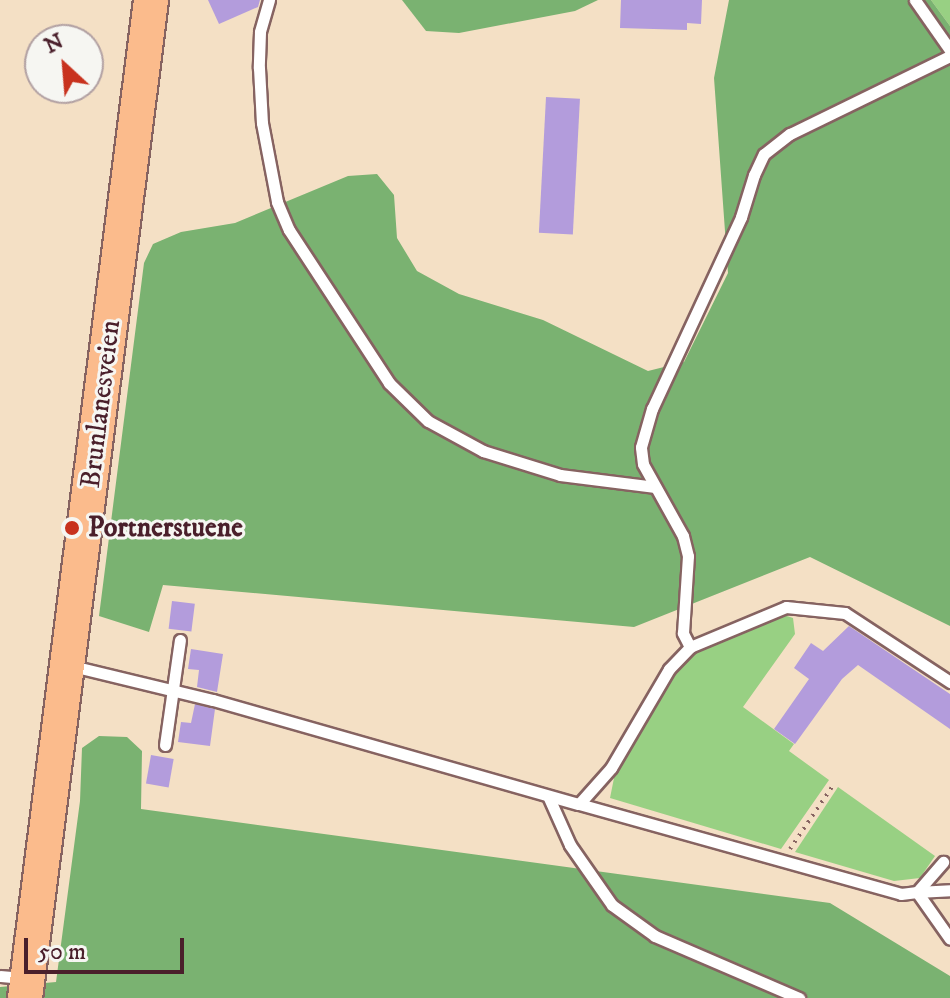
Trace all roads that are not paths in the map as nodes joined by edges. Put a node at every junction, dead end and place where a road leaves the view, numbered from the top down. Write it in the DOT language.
graph roads {
  1 [pos="151,0"];
  2 [pos="269,0"];
  3 [pos="915,0"];
  4 [pos="950,50"];
  5 [pos="950,56"];
  6 [pos="655,487"];
  7 [pos="180,640"];
  8 [pos="690,647"];
  9 [pos="67,664"];
  10 [pos="950,682"];
  11 [pos="173,691"];
  12 [pos="165,745"];
  13 [pos="549,798"];
  14 [pos="579,804"];
  15 [pos="943,862"];
  16 [pos="950,890"];
  17 [pos="917,892"];
  18 [pos="950,939"];
  19 [pos="18,984"];
  20 [pos="799,998"];
  1 -- 9 [label="main road, Brunlanesveien"];
  2 -- 6 [label="lane"];
  3 -- 4 [label="lane"];
  5 -- 6 [label="lane"];
  6 -- 8 [label="lane"];
  7 -- 11 [label="lane"];
  8 -- 10 [label="lane"];
  8 -- 14 [label="lane"];
  9 -- 11 [label="lane"];
  9 -- 19 [label="main road, Brunlanesveien"];
  11 -- 12 [label="lane"];
  11 -- 13 [label="lane"];
  13 -- 14 [label="lane"];
  13 -- 20 [label="lane"];
  14 -- 17 [label="lane"];
  15 -- 17 [label="lane"];
  16 -- 17 [label="lane"];
  17 -- 18 [label="lane"];
}
